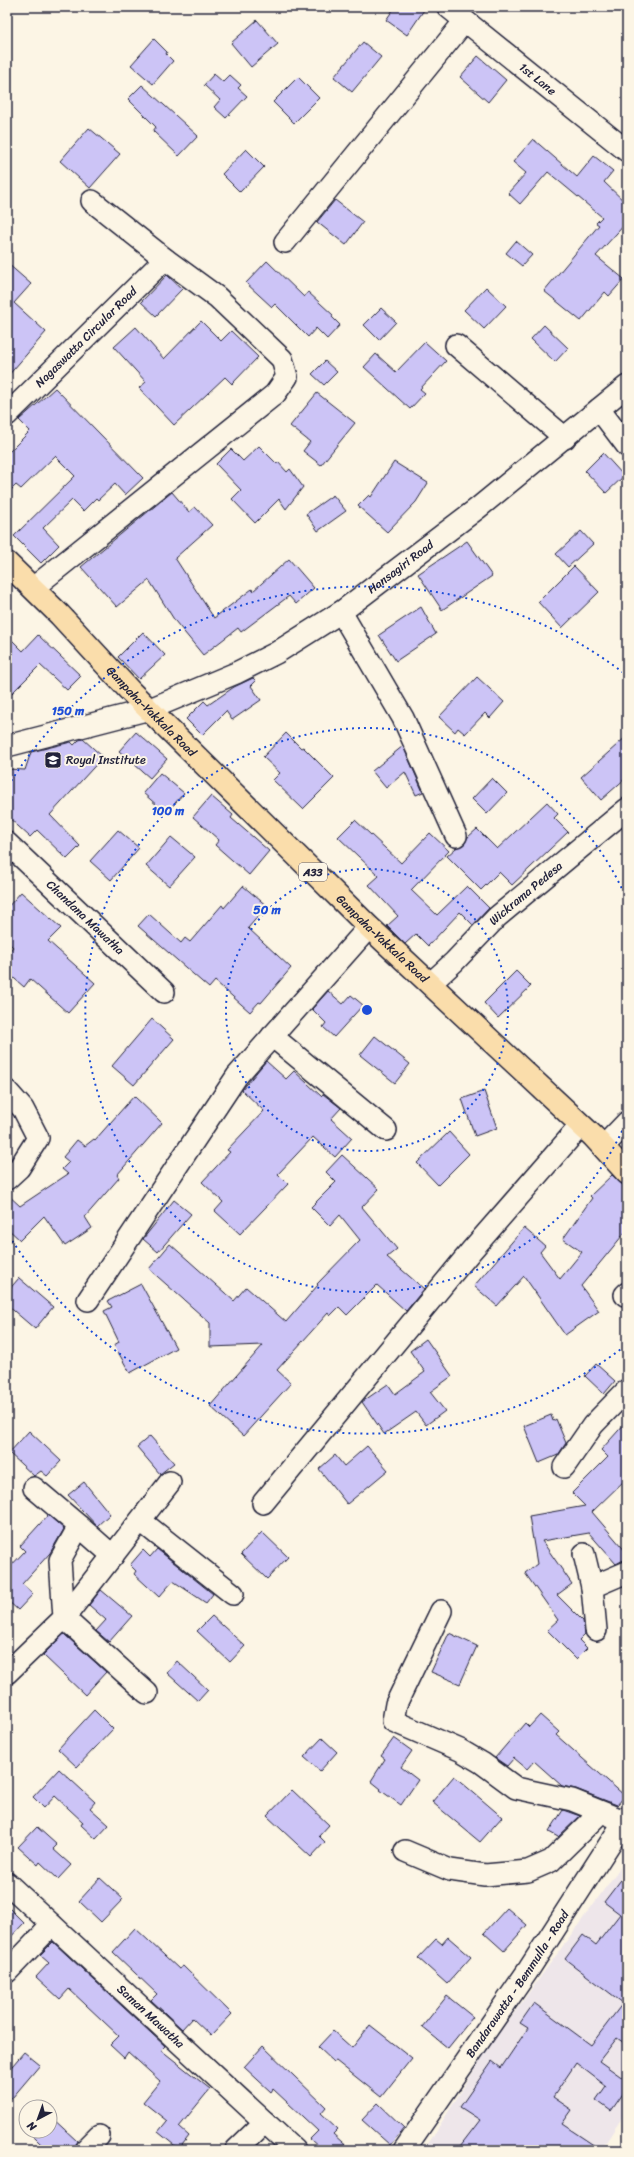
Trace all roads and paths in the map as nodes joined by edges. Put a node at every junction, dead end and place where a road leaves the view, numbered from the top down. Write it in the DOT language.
graph roads {
  1 [pos="448,7"];
  2 [pos="464,22"];
  3 [pos="627,151"];
  4 [pos="92,200"];
  5 [pos="285,242"];
  6 [pos="165,259"];
  7 [pos="456,345"];
  8 [pos="627,386"];
  9 [pos="599,410"];
  10 [pos="7,415"];
  11 [pos="565,438"];
  12 [pos="627,446"];
  13 [pos="7,563"];
  14 [pos="33,588"];
  15 [pos="341,612"];
  16 [pos="150,709"];
  17 [pos="7,746"];
  18 [pos="627,809"];
  19 [pos="456,836"];
  20 [pos="7,843"];
  21 [pos="369,927"];
  22 [pos="430,984"];
  23 [pos="164,992"];
  24 [pos="272,1036"];
  25 [pos="7,1091"];
  26 [pos="627,1122"];
  27 [pos="581,1125"];
  28 [pos="386,1130"];
  29 [pos="603,1147"];
  30 [pos="627,1173"];
  31 [pos="7,1179"];
  32 [pos="88,1300"];
  33 [pos="627,1390"];
  34 [pos="564,1467"];
  35 [pos="170,1482"];
  36 [pos="34,1488"];
  37 [pos="263,1503"];
  38 [pos="141,1521"];
  39 [pos="79,1526"];
  40 [pos="584,1554"];
  41 [pos="113,1556"];
  42 [pos="627,1572"];
  43 [pos="592,1587"];
  44 [pos="233,1594"];
  45 [pos="441,1611"];
  46 [pos="64,1618"];
  47 [pos="596,1630"];
  48 [pos="7,1673"];
  49 [pos="147,1693"];
  50 [pos="600,1813"];
  51 [pos="625,1819"];
  52 [pos="405,1850"];
  53 [pos="7,1883"];
  54 [pos="52,1925"];
  55 [pos="7,1972"];
  56 [pos="265,2122"];
  57 [pos="236,2150"];
  58 [pos="296,2150"];
  59 [pos="404,2150"];
  1 -- 2 [label="street, 1st Lane"];
  2 -- 3 [label="street, 1st Lane"];
  2 -- 5 [label="street"];
  4 -- 6 [label="street"];
  6 -- 10 [label="street, Nagaswatta Circular Road"];
  6 -- 14 [label="street"];
  7 -- 11 [label="street"];
  8 -- 9 [label="street, Hansagiri Road"];
  9 -- 11 [label="street, Hansagiri Road"];
  9 -- 12 [label="street"];
  11 -- 15 [label="street, Hansagiri Road"];
  13 -- 14 [label="highway, Gampaha-Yakkala Road / A33"];
  14 -- 16 [label="highway, Gampaha-Yakkala Road / A33"];
  15 -- 16 [label="street, Hansagiri Road"];
  15 -- 19 [label="street"];
  16 -- 17 [label="street, Hansagiri Road"];
  16 -- 21 [label="highway, Gampaha-Yakkala Road / A33"];
  18 -- 22 [label="street, Wickrama Pedesa"];
  20 -- 23 [label="street, Chandana Mawatha"];
  21 -- 22 [label="highway, Gampaha-Yakkala Road / A33"];
  21 -- 24 [label="street"];
  22 -- 27 [label="highway, Gampaha-Yakkala Road / A33"];
  24 -- 28 [label="street"];
  24 -- 32 [label="street"];
  25 -- 31 [label="street"];
  26 -- 29 [label="street"];
  27 -- 29 [label="highway, Gampaha-Yakkala Road / A33"];
  27 -- 37 [label="street"];
  29 -- 30 [label="highway, Gampaha-Yakkala Road / A33"];
  33 -- 34 [label="street"];
  35 -- 38 [label="street"];
  36 -- 39 [label="street"];
  38 -- 41 [label="street"];
  38 -- 44 [label="street"];
  39 -- 41 [label="street"];
  39 -- 46 [label="street"];
  40 -- 43 [label="street"];
  41 -- 46 [label="street"];
  42 -- 43 [label="street"];
  43 -- 47 [label="street"];
  45 -- 50 [label="street"];
  46 -- 48 [label="street"];
  46 -- 49 [label="street"];
  50 -- 51 [label="street"];
  50 -- 52 [label="street"];
  51 -- 59 [label="street, Bandarawatta - Bemmulla - Road"];
  53 -- 54 [label="street, Saman Mawatha"];
  54 -- 55 [label="street"];
  54 -- 56 [label="street, Saman Mawatha"];
  56 -- 57 [label="street"];
  56 -- 58 [label="street, Saman Mawatha"];
}
